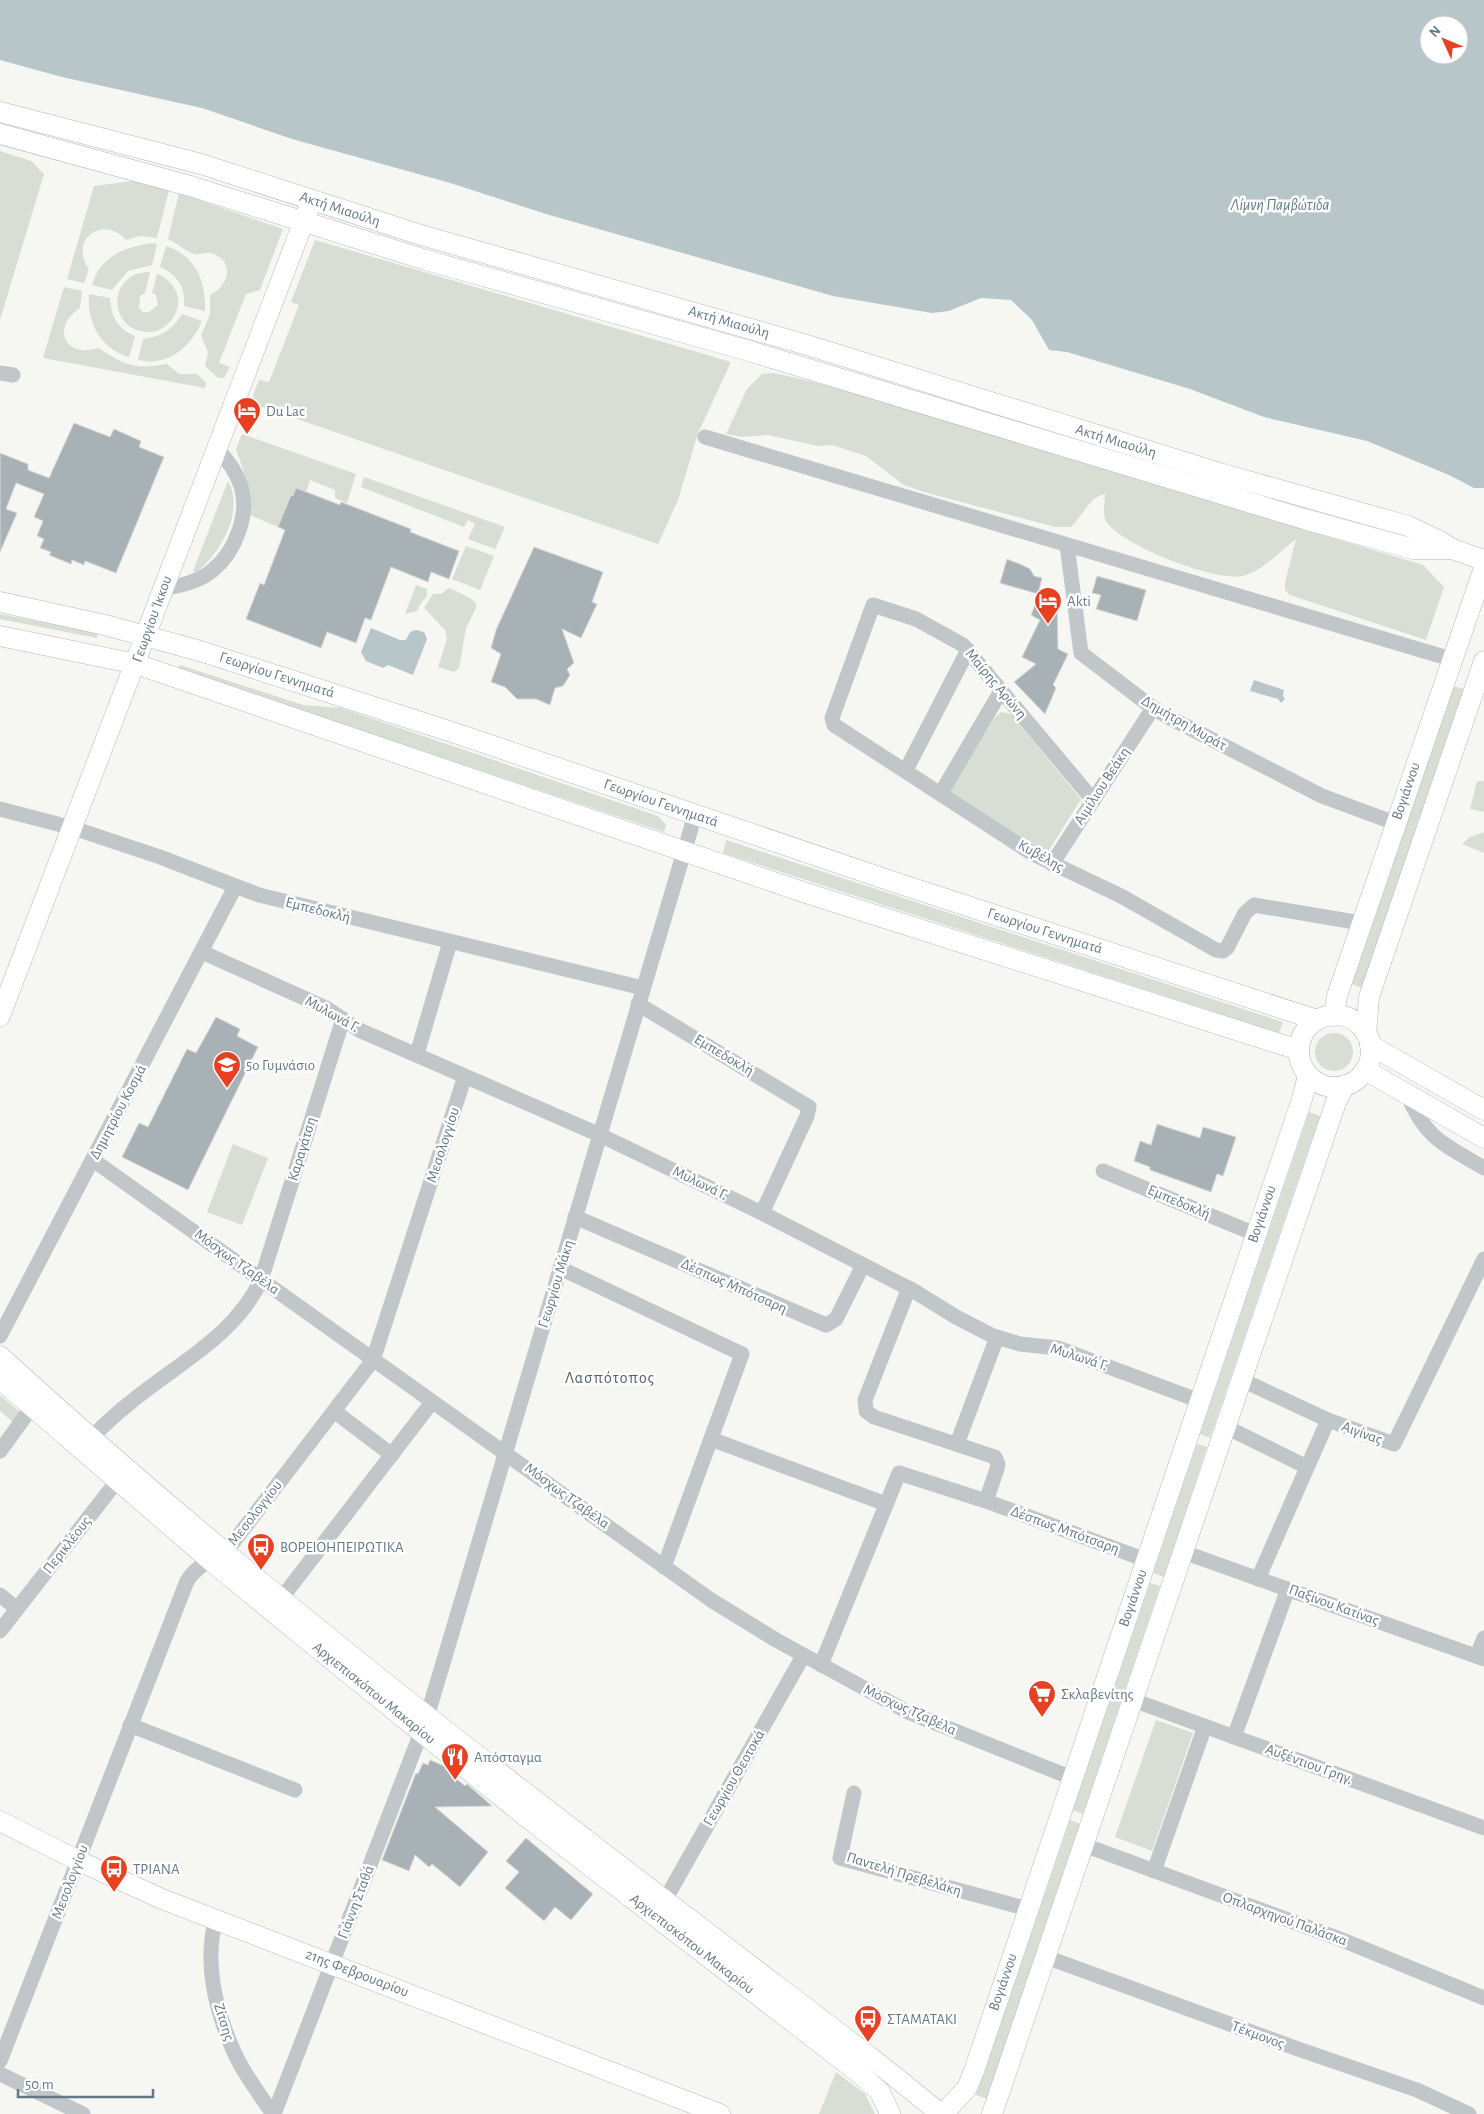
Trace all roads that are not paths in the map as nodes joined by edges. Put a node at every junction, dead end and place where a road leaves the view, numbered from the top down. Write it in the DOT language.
graph roads {
  1 [pos="0,112"];
  2 [pos="0,134"];
  3 [pos="312,199"];
  4 [pos="303,221"];
  5 [pos="705,437"];
  6 [pos="216,448"];
  7 [pos="1067,545"];
  8 [pos="1452,549"];
  9 [pos="1484,560"];
  10 [pos="1484,568"];
  11 [pos="162,588"];
  12 [pos="0,602"];
  13 [pos="872,605"];
  14 [pos="0,636"];
  15 [pos="146,636"];
  16 [pos="968,650"];
  17 [pos="1451,659"];
  18 [pos="1484,661"];
  19 [pos="136,664"];
  20 [pos="1001,691"];
  21 [pos="1153,708"];
  22 [pos="906,770"];
  23 [pos="941,793"];
  24 [pos="1093,800"];
  25 [pos="0,809"];
  26 [pos="695,815"];
  27 [pos="1395,823"];
  28 [pos="73,828"];
  29 [pos="684,851"];
  30 [pos="1052,864"];
  31 [pos="235,887"];
  32 [pos="1362,923"];
  33 [pos="450,942"];
  34 [pos="202,952"];
  35 [pos="643,988"];
  36 [pos="638,1004"];
  37 [pos="0,1016"];
  38 [pos="1326,1018"];
  39 [pos="343,1019"];
  40 [pos="1368,1039"];
  41 [pos="1299,1050"];
  42 [pos="417,1054"];
  43 [pos="1365,1070"];
  44 [pos="1308,1075"];
  45 [pos="465,1076"];
  46 [pos="1345,1085"];
  47 [pos="1407,1094"];
  48 [pos="1484,1110"];
  49 [pos="600,1135"];
  50 [pos="1484,1138"];
  51 [pos="93,1160"];
  52 [pos="1484,1168"];
  53 [pos="1103,1171"];
  54 [pos="762,1213"];
  55 [pos="575,1217"];
  56 [pos="1255,1234"];
  57 [pos="1484,1259"];
  58 [pos="863,1265"];
  59 [pos="560,1268"];
  60 [pos="261,1280"];
  61 [pos="909,1288"];
  62 [pos="5,1316"];
  63 [pos="0,1336"];
  64 [pos="997,1337"];
  65 [pos="0,1356"];
  66 [pos="373,1360"];
  67 [pos="0,1379"];
  68 [pos="1242,1380"];
  69 [pos="1200,1401"];
  70 [pos="432,1402"];
  71 [pos="32,1407"];
  72 [pos="334,1411"];
  73 [pos="1328,1420"];
  74 [pos="1226,1427"];
  75 [pos="91,1438"];
  76 [pos="711,1439"];
  77 [pos="958,1444"];
  78 [pos="0,1451"];
  79 [pos="506,1452"];
  80 [pos="392,1455"];
  81 [pos="1307,1466"];
  82 [pos="117,1481"];
  83 [pos="986,1501"];
  84 [pos="886,1504"];
  85 [pos="1183,1552"];
  86 [pos="217,1557"];
  87 [pos="1146,1560"];
  88 [pos="664,1567"];
  89 [pos="1258,1579"];
  90 [pos="1288,1589"];
  91 [pos="0,1596"];
  92 [pos="281,1599"];
  93 [pos="17,1609"];
  94 [pos="0,1631"];
  95 [pos="1484,1638"];
  96 [pos="803,1656"];
  97 [pos="1480,1658"];
  98 [pos="821,1665"];
  99 [pos="1133,1700"];
  100 [pos="425,1724"];
  101 [pos="130,1725"];
  102 [pos="1205,1726"];
  103 [pos="1234,1737"];
  104 [pos="1072,1778"];
  105 [pos="295,1790"];
  106 [pos="854,1793"];
  107 [pos="0,1820"];
  108 [pos="1484,1828"];
  109 [pos="1084,1845"];
  110 [pos="79,1861"];
  111 [pos="1154,1871"];
  112 [pos="665,1900"];
  113 [pos="1028,1909"];
  114 [pos="216,1919"];
  115 [pos="1046,1957"];
  116 [pos="332,1963"];
  117 [pos="1484,1998"];
  118 [pos="0,2061"];
  119 [pos="0,2074"];
  120 [pos="83,2114"];
  121 [pos="273,2114"];
  122 [pos="720,2114"];
  123 [pos="890,2114"];
  124 [pos="918,2114"];
  125 [pos="941,2114"];
  126 [pos="992,2114"];
  127 [pos="1468,2114"];
  1 -- 3 [label="street, Ακτή Μιαούλη"];
  2 -- 4 [label="street, Ακτή Μιαούλη"];
  3 -- 4 [label="street, Γεωργίου Ίκκου"];
  3 -- 8 [label="street, Ακτή Μιαούλη"];
  4 -- 6 [label="street, Γεωργίου Ίκκου"];
  4 -- 8 [label="street, Ακτή Μιαούλη"];
  5 -- 7 [label="street"];
  6 -- 11 [label="street, Γεωργίου Ίκκου"];
  6 -- 11 [label="street"];
  7 -- 17 [label="street"];
  7 -- 21 [label="street, Δημήτρη Μυράτ"];
  8 -- 9 [label="street, Ακτή Μιαούλη"];
  10 -- 17 [label="street, Βογιάννου"];
  11 -- 15 [label="street, Γεωργίου Ίκκου"];
  12 -- 15 [label="street, Γεωργίου Γεννηματά"];
  13 -- 16 [label="street, Μαίρης Αρώνη"];
  13 -- 22 [label="street, Κυβέλης"];
  14 -- 19 [label="street"];
  15 -- 19 [label="street, Γεωργίου Ίκκου"];
  15 -- 26 [label="street, Γεωργίου Γεννηματά"];
  16 -- 20 [label="street, Μαίρης Αρώνη"];
  16 -- 22 [label="street"];
  17 -- 27 [label="street, Βογιάννου"];
  18 -- 40 [label="street"];
  19 -- 28 [label="street, Γεωργίου Ίκκου"];
  19 -- 29 [label="street"];
  20 -- 23 [label="street"];
  20 -- 24 [label="street, Μαίρης Αρώνη"];
  21 -- 24 [label="street, Αιμίλιου Βεάκη"];
  21 -- 27 [label="street, Δημήτρη Μυράτ"];
  22 -- 23 [label="street, Κυβέλης"];
  23 -- 30 [label="street, Κυβέλης"];
  24 -- 30 [label="street, Αιμίλιου Βεάκη"];
  25 -- 28 [label="street, Εμπεδοκλή"];
  26 -- 29 [label="street, Γεωργίου Μάκη"];
  26 -- 38 [label="street, Γεωργίου Γεννηματά"];
  27 -- 32 [label="street, Βογιάννου"];
  28 -- 31 [label="street, Εμπεδοκλή"];
  28 -- 37 [label="street, Γεωργίου Ίκκου"];
  29 -- 35 [label="street, Γεωργίου Μάκη"];
  29 -- 41 [label="street"];
  30 -- 32 [label="street, Κυβέλης"];
  31 -- 33 [label="street, Εμπεδοκλή"];
  31 -- 34 [label="street, Δημητρίου Κοσμά"];
  32 -- 38 [label="street, Βογιάννου"];
  33 -- 35 [label="street, Εμπεδοκλή"];
  33 -- 42 [label="street"];
  34 -- 39 [label="street, Μυλωνά Γ."];
  34 -- 51 [label="street, Δημητρίου Κοσμά"];
  35 -- 36 [label="street, Γεωργίου Μάκη"];
  36 -- 49 [label="street, Γεωργίου Μάκη"];
  36 -- 54 [label="street, Εμπεδοκλή"];
  38 -- 40 [label="street"];
  38 -- 41 [label="street, Βογιάννου"];
  39 -- 42 [label="street, Μυλωνά Γ."];
  39 -- 60 [label="street, Καραγάτση"];
  40 -- 43 [label="street"];
  40 -- 48 [label="street"];
  41 -- 44 [label="street"];
  42 -- 45 [label="street, Μυλωνά Γ."];
  43 -- 46 [label="street"];
  43 -- 47 [label="street"];
  44 -- 46 [label="street"];
  44 -- 56 [label="street, Βογιάννου"];
  45 -- 49 [label="street, Μυλωνά Γ."];
  45 -- 66 [label="street, Μεσολογγίου"];
  46 -- 68 [label="street"];
  47 -- 50 [label="street"];
  47 -- 52 [label="street"];
  49 -- 54 [label="street, Μυλωνά Γ."];
  49 -- 55 [label="street, Γεωργίου Μάκη"];
  51 -- 60 [label="street, Μόσχως Τζαβέλα"];
  51 -- 62 [label="street, Δημητρίου Κοσμά"];
  53 -- 56 [label="street, Εμπεδοκλή"];
  54 -- 58 [label="street, Μυλωνά Γ."];
  55 -- 58 [label="street, Δέσπως Μπότσαρη"];
  55 -- 59 [label="street, Γεωργίου Μάκη"];
  56 -- 69 [label="street, Βογιάννου"];
  57 -- 73 [label="street, Αιγίνας"];
  58 -- 61 [label="street, Μυλωνά Γ."];
  59 -- 76 [label="street"];
  59 -- 79 [label="street, Γεωργίου Μάκη"];
  60 -- 66 [label="street, Μόσχως Τζαβέλα"];
  60 -- 75 [label="street, Καραγάτση"];
  61 -- 64 [label="street, Μυλωνά Γ."];
  61 -- 77 [label="street"];
  62 -- 63 [label="street, Δημητρίου Κοσμά"];
  64 -- 69 [label="street, Μυλωνά Γ."];
  64 -- 77 [label="street"];
  65 -- 75 [label="street"];
  66 -- 70 [label="street, Μόσχως Τζαβέλα"];
  66 -- 72 [label="street, Μεσολογγίου"];
  67 -- 71 [label="street, Αρχιεπισκόπου Μακαρίου"];
  68 -- 73 [label="street"];
  68 -- 74 [label="street"];
  69 -- 87 [label="street, Βογιάννου"];
  70 -- 79 [label="street, Μόσχως Τζαβέλα"];
  70 -- 80 [label="street"];
  71 -- 78 [label="street"];
  71 -- 82 [label="street, Αρχιεπισκόπου Μακαρίου"];
  72 -- 80 [label="street"];
  72 -- 86 [label="street, Μεσολογγίου"];
  73 -- 81 [label="street, Αιγίνας"];
  74 -- 81 [label="street"];
  74 -- 85 [label="street"];
  75 -- 86 [label="street"];
  76 -- 84 [label="street"];
  76 -- 88 [label="street"];
  77 -- 83 [label="street"];
  79 -- 88 [label="street, Μόσχως Τζαβέλα"];
  79 -- 100 [label="street, Γεωργίου Μάκη"];
  80 -- 92 [label="street"];
  81 -- 89 [label="street, Αιγίνας"];
  82 -- 86 [label="street, Αρχιεπισκόπου Μακαρίου"];
  82 -- 93 [label="street, Περικλέους"];
  83 -- 84 [label="street, Δέσπως Μπότσαρη"];
  83 -- 87 [label="street, Δέσπως Μπότσαρη"];
  84 -- 98 [label="street"];
  85 -- 89 [label="street, Παξίνου Κατίνας"];
  85 -- 99 [label="street"];
  86 -- 92 [label="street"];
  86 -- 100 [label="street, Αρχιεπισκόπου Μακαρίου"];
  86 -- 101 [label="street, Μεσολογγίου"];
  87 -- 104 [label="street, Βογιάννου"];
  88 -- 96 [label="street, Μόσχως Τζαβέλα"];
  89 -- 90 [label="street, Παξίνου Κατίνας"];
  90 -- 97 [label="street, Παξίνου Κατίνας"];
  90 -- 103 [label="street"];
  91 -- 93 [label="street"];
  92 -- 100 [label="street"];
  93 -- 94 [label="street, Περικλέους"];
  95 -- 97 [label="street"];
  96 -- 98 [label="street, Μόσχως Τζαβέλα"];
  96 -- 112 [label="street, Γεωργίου Θεοτοκά"];
  98 -- 104 [label="street, Μόσχως Τζαβέλα"];
  99 -- 102 [label="street, Αυξέντιου Γρηγ."];
  99 -- 109 [label="street"];
  100 -- 112 [label="street"];
  100 -- 116 [label="street, Γιάννη Σταθά"];
  100 -- 123 [label="street, Αρχιεπισκόπου Μακαρίου"];
  101 -- 105 [label="street"];
  101 -- 110 [label="street, Μεσολογγίου"];
  102 -- 103 [label="street, Αυξέντιου Γρηγ."];
  102 -- 111 [label="street"];
  103 -- 108 [label="street, Αυξέντιου Γρηγ."];
  104 -- 113 [label="street, Βογιάννου"];
  106 -- 113 [label="street, Παντελή Πρεβελάκη"];
  107 -- 110 [label="street, 21ης Φεβρουαρίου"];
  109 -- 111 [label="street, Οπλαρχηγού Παλάσκα"];
  109 -- 115 [label="street"];
  110 -- 114 [label="street, 21ης Φεβρουαρίου"];
  110 -- 118 [label="street, Μεσολογγίου"];
  111 -- 117 [label="street, Οπλαρχηγού Παλάσκα"];
  112 -- 125 [label="street"];
  113 -- 125 [label="street, Βογιάννου"];
  114 -- 116 [label="street, 21ης Φεβρουαρίου"];
  114 -- 121 [label="street, Ζίτσης"];
  115 -- 126 [label="street"];
  115 -- 127 [label="street, Τέκμονος"];
  116 -- 121 [label="street, Γιάννη Σταθά"];
  116 -- 122 [label="street, 21ης Φεβρουαρίου"];
  119 -- 120 [label="street"];
  124 -- 125 [label="street"];
}
